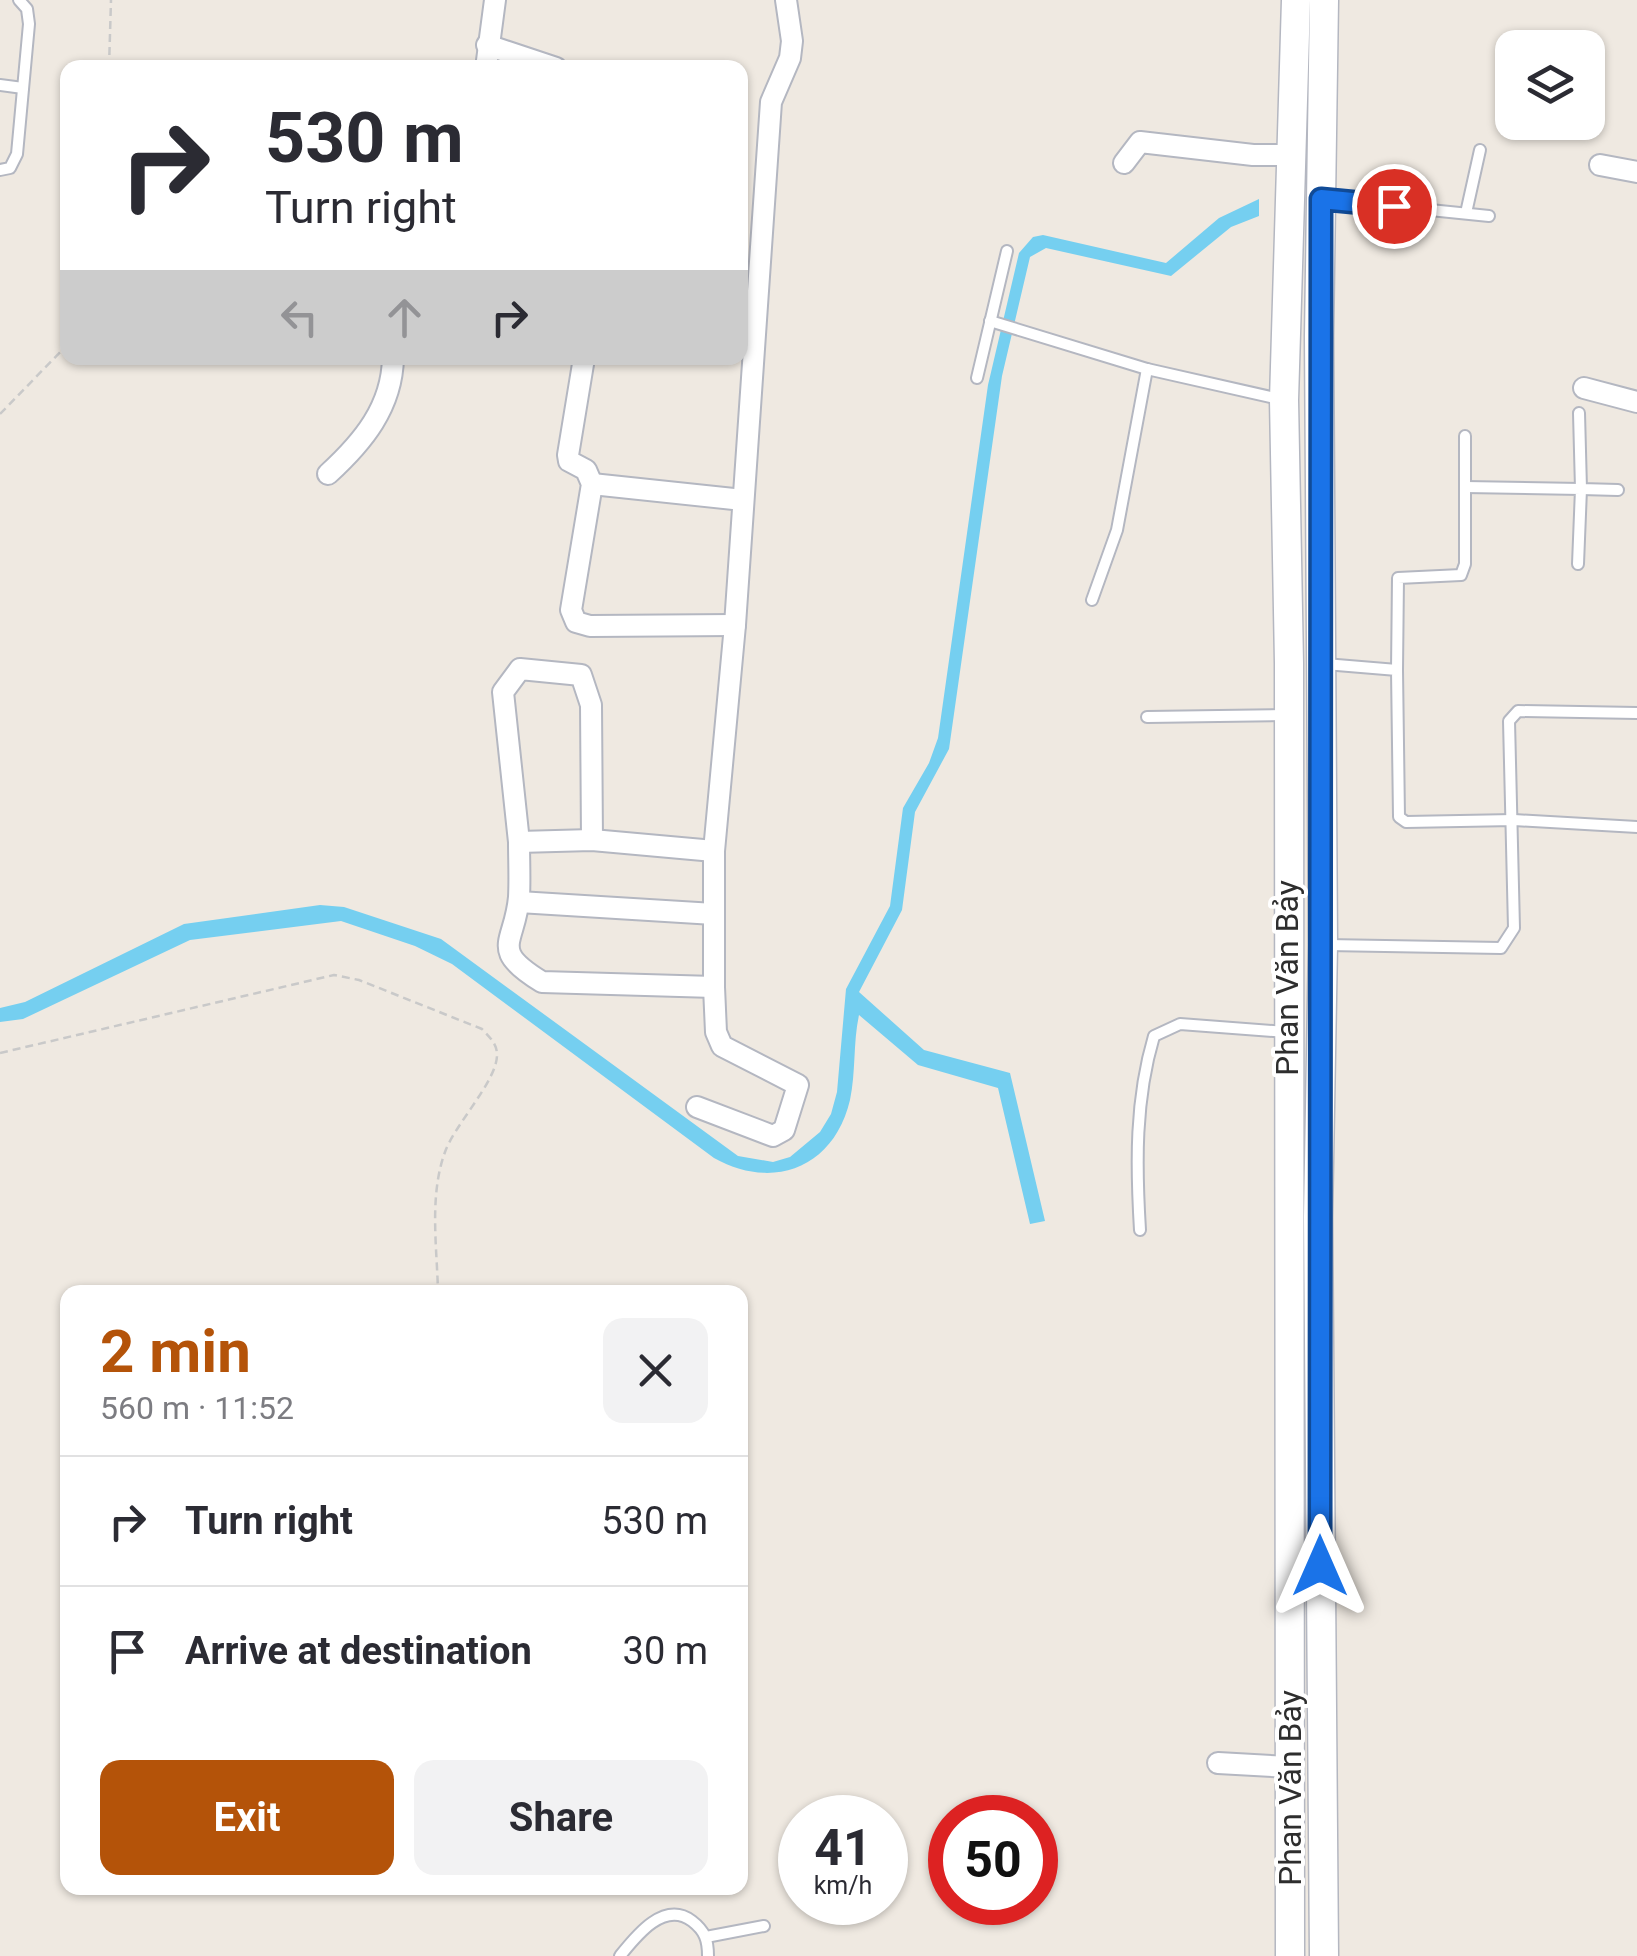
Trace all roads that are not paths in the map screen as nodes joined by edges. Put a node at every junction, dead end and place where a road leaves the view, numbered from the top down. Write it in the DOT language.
graph roads {
  1 [pos="19,0"];
  2 [pos="495,0"];
  3 [pos="786,0"];
  4 [pos="1296,0"];
  5 [pos="1324,0"];
  6 [pos="488,45"];
  7 [pos="487,60"];
  8 [pos="532,60"];
  9 [pos="0,84"];
  10 [pos="24,88"];
  11 [pos="1480,150"];
  12 [pos="1292,155"];
  13 [pos="1124,163"];
  14 [pos="1600,165"];
  15 [pos="0,170"];
  16 [pos="1637,172"];
  17 [pos="1321,199"];
  18 [pos="1466,213"];
  19 [pos="1489,216"];
  20 [pos="1007,251"];
  21 [pos="995,323"];
  22 [pos="393,365"];
  23 [pos="583,365"];
  24 [pos="1148,369"];
  25 [pos="977,378"];
  26 [pos="1584,388"];
  27 [pos="1284,400"];
  28 [pos="1637,402"];
  29 [pos="1579,412"];
  30 [pos="1465,436"];
  31 [pos="328,474"];
  32 [pos="592,484"];
  33 [pos="1465,486"];
  34 [pos="1581,489"];
  35 [pos="1618,490"];
  36 [pos="743,500"];
  37 [pos="1578,564"];
  38 [pos="1092,600"];
  39 [pos="734,625"];
  40 [pos="1289,663"];
  41 [pos="1321,664"];
  42 [pos="1397,670"];
  43 [pos="1637,713"];
  44 [pos="1288,715"];
  45 [pos="1147,717"];
  46 [pos="1514,820"];
  47 [pos="1637,826"];
  48 [pos="592,840"];
  49 [pos="519,842"];
  50 [pos="714,851"];
  51 [pos="518,902"];
  52 [pos="714,914"];
  53 [pos="1323,945"];
  54 [pos="714,987"];
  55 [pos="1287,1032"];
  56 [pos="697,1106"];
  57 [pos="1140,1230"];
  58 [pos="1218,1764"];
  59 [pos="1290,1767"];
  60 [pos="764,1926"];
  61 [pos="706,1937"];
  62 [pos="620,1956"];
  63 [pos="708,1956"];
  64 [pos="1290,1956"];
  65 [pos="1324,1956"];
  1 -- 10 [label="lane"];
  2 -- 6 [label="street"];
  3 -- 36 [label="street"];
  4 -- 12 [label="main road, Phan Văn Bảy"];
  5 -- 17 [label="main road, Phan Văn Bảy"];
  6 -- 7 [label="street"];
  6 -- 8 [label="street"];
  9 -- 10 [label="lane"];
  10 -- 15 [label="lane"];
  11 -- 18 [label="lane"];
  12 -- 13 [label="street"];
  12 -- 27 [label="main road, Phan Văn Bảy"];
  14 -- 16 [label="street"];
  17 -- 18 [label="lane"];
  17 -- 41 [label="main road, Phan Văn Bảy"];
  18 -- 19 [label="lane"];
  20 -- 21 [label="lane"];
  21 -- 24 [label="lane"];
  21 -- 25 [label="lane"];
  22 -- 31 [label="street"];
  23 -- 32 [label="street"];
  24 -- 27 [label="lane"];
  24 -- 38 [label="lane"];
  26 -- 28 [label="street"];
  27 -- 40 [label="main road, Phan Văn Bảy"];
  29 -- 34 [label="lane"];
  30 -- 33 [label="lane"];
  32 -- 36 [label="street"];
  32 -- 39 [label="street"];
  33 -- 34 [label="lane"];
  33 -- 42 [label="lane"];
  34 -- 35 [label="lane"];
  34 -- 37 [label="lane"];
  36 -- 39 [label="street"];
  39 -- 50 [label="street"];
  40 -- 41 [label="main road"];
  40 -- 44 [label="main road, Phan Văn Bảy"];
  41 -- 42 [label="lane"];
  41 -- 53 [label="main road, Phan Văn Bảy"];
  42 -- 46 [label="lane"];
  43 -- 46 [label="lane"];
  44 -- 45 [label="lane"];
  44 -- 55 [label="main road, Phan Văn Bảy"];
  46 -- 47 [label="lane"];
  46 -- 53 [label="lane"];
  48 -- 49 [label="street"];
  48 -- 49 [label="street"];
  48 -- 50 [label="street"];
  49 -- 51 [label="street"];
  50 -- 52 [label="street"];
  51 -- 52 [label="street"];
  51 -- 54 [label="street"];
  52 -- 54 [label="street"];
  53 -- 65 [label="main road, Phan Văn Bảy"];
  54 -- 56 [label="street"];
  55 -- 57 [label="lane"];
  55 -- 59 [label="main road, Phan Văn Bảy"];
  58 -- 59 [label="street"];
  59 -- 64 [label="main road, Phan Văn Bảy"];
  60 -- 61 [label="lane"];
  61 -- 62 [label="lane"];
  61 -- 63 [label="lane"];
}
